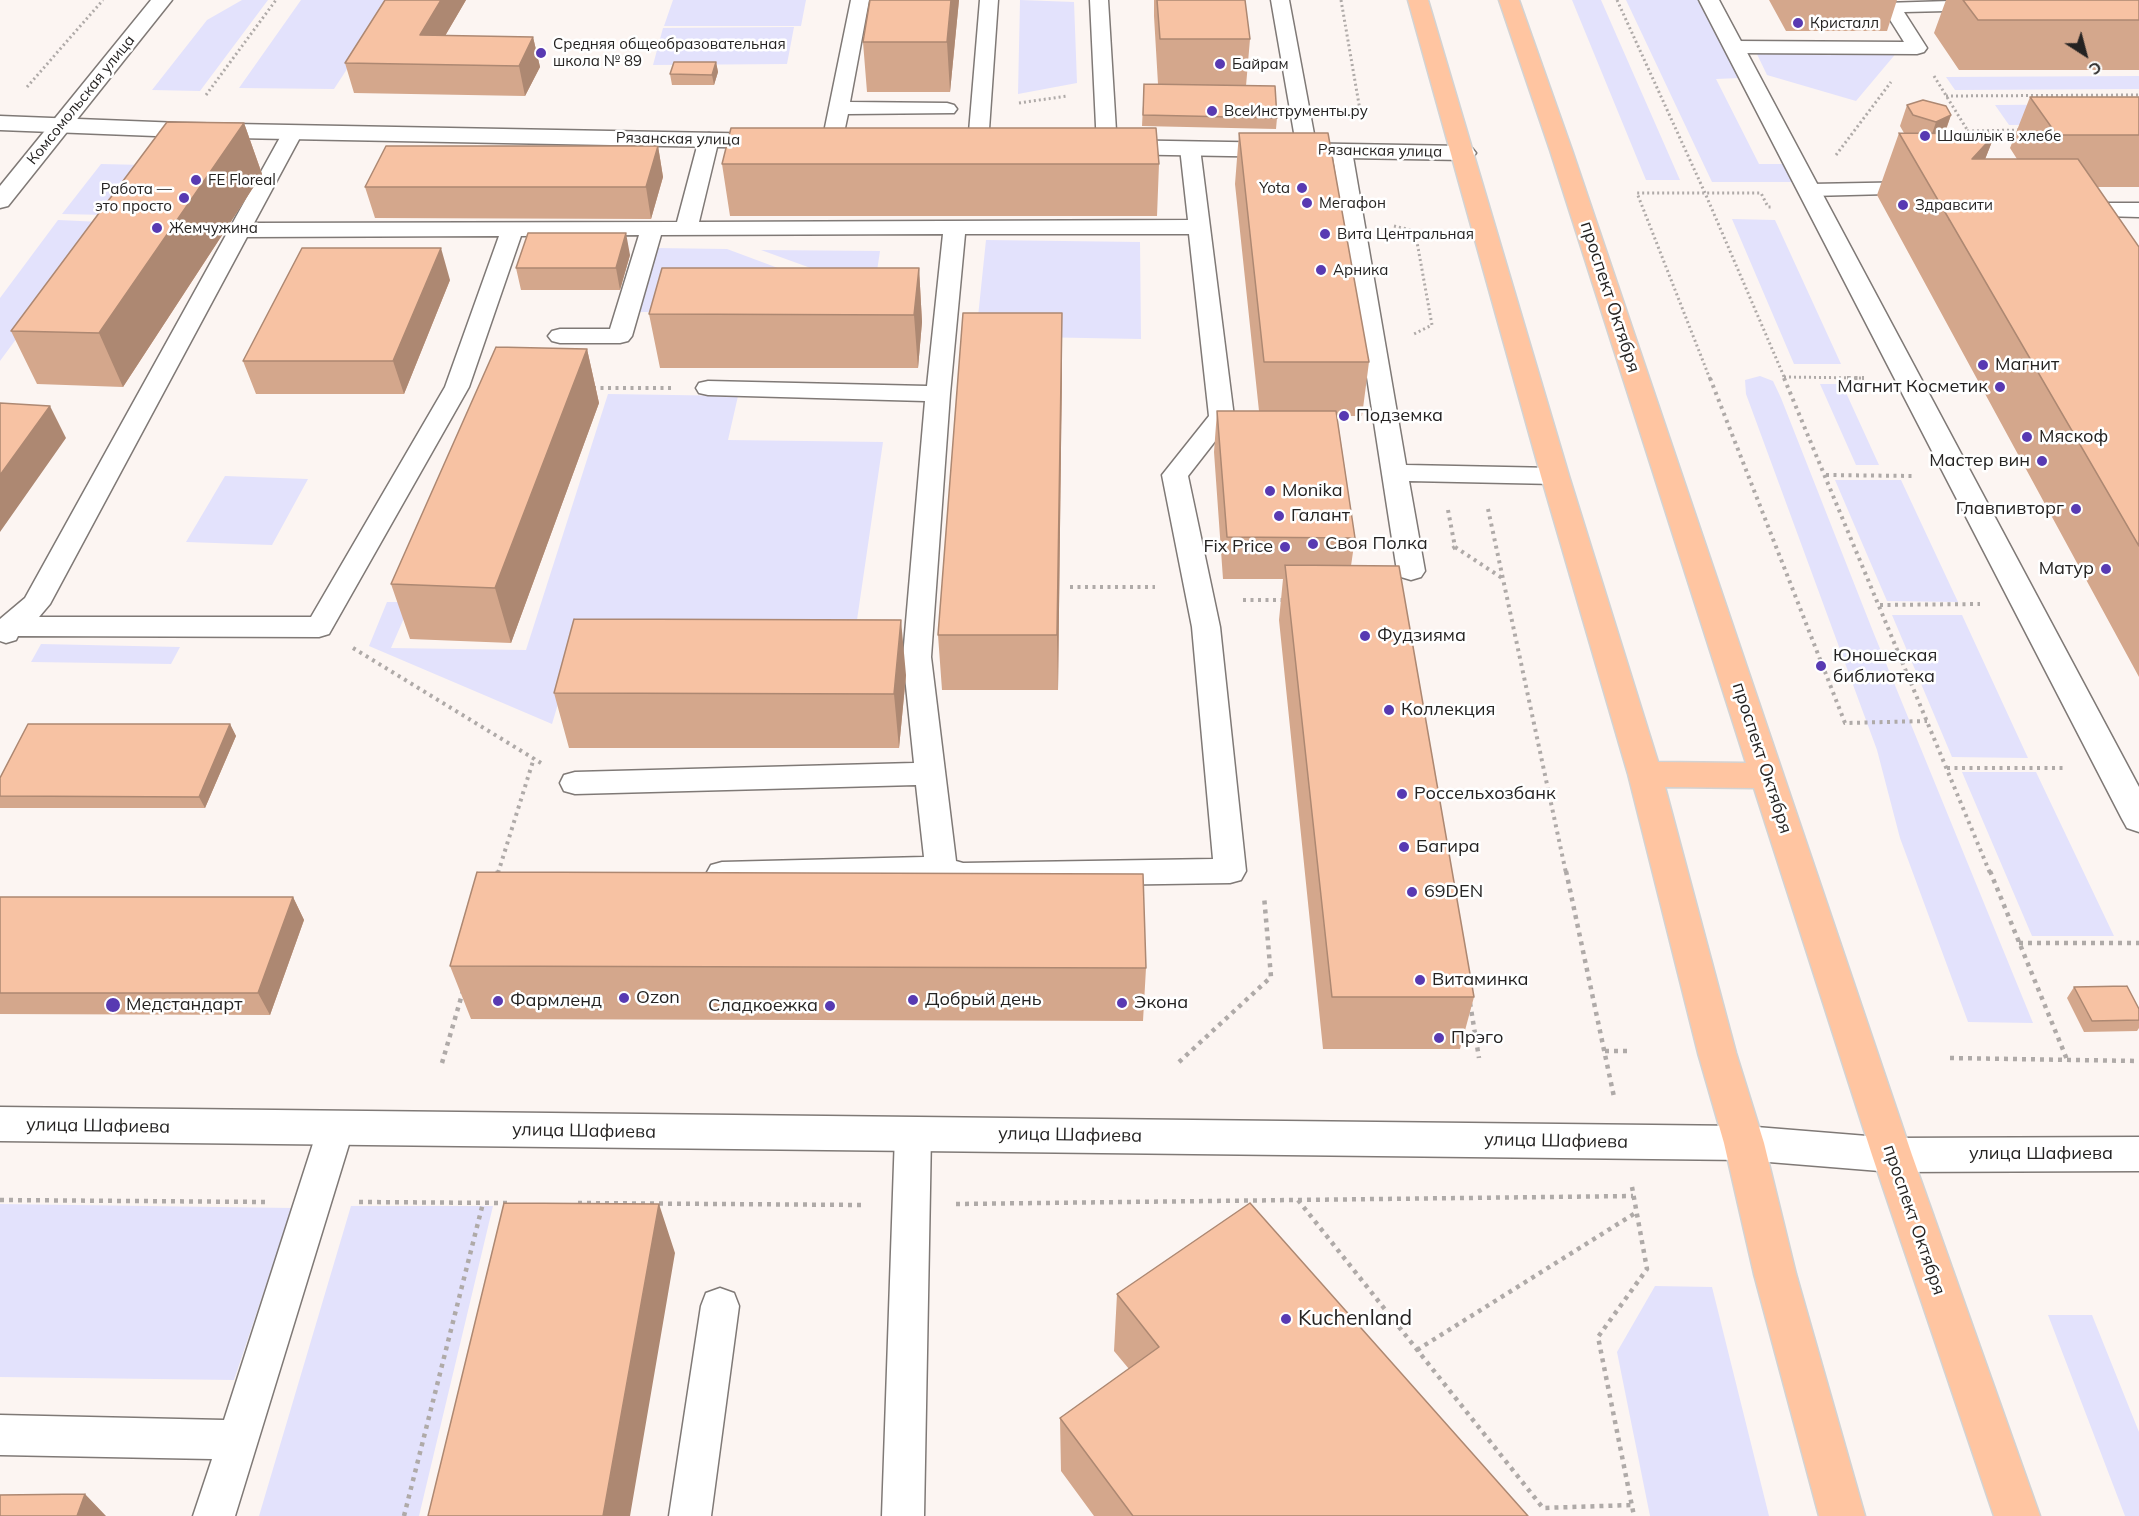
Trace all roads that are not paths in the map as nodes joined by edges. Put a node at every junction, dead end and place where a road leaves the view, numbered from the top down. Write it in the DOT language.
graph roads {
  1 [pos="162,0"];
  2 [pos="860,0"];
  3 [pos="989,0"];
  4 [pos="1099,0"];
  5 [pos="1280,0"];
  6 [pos="1418,0"];
  7 [pos="1509,0"];
  8 [pos="1710,0"];
  9 [pos="1889,3"];
  10 [pos="1996,6"];
  11 [pos="1735,47"];
  12 [pos="840,108"];
  13 [pos="947,109"];
  14 [pos="0,123"];
  15 [pos="58,127"];
  16 [pos="293,132"];
  17 [pos="709,140"];
  18 [pos="824,142"];
  19 [pos="967,144"];
  20 [pos="1002,145"];
  21 [pos="1083,146"];
  22 [pos="1107,147"];
  23 [pos="1190,148"];
  24 [pos="1306,150"];
  25 [pos="1341,151"];
  26 [pos="1464,153"];
  27 [pos="1936,188"];
  28 [pos="1815,198"];
  29 [pos="0,201"];
  30 [pos="2051,210"];
  31 [pos="2139,210"];
  32 [pos="1199,227"];
  33 [pos="955,228"];
  34 [pos="652,229"];
  35 [pos="686,229"];
  36 [pos="512,230"];
  37 [pos="240,231"];
  38 [pos="560,336"];
  39 [pos="708,388"];
  40 [pos="938,394"];
  41 [pos="1395,473"];
  42 [pos="1555,476"];
  43 [pos="1411,571"];
  44 [pos="3,624"];
  45 [pos="930,774"];
  46 [pos="1645,774"];
  47 [pos="1768,776"];
  48 [pos="575,783"];
  49 [pos="2139,819"];
  50 [pos="941,869"];
  51 [pos="695,874"];
  52 [pos="0,1125"];
  53 [pos="336,1128"];
  54 [pos="913,1134"];
  55 [pos="1744,1143"];
  56 [pos="2139,1154"];
  57 [pos="1892,1155"];
  58 [pos="720,1306"];
  59 [pos="0,1435"];
  60 [pos="239,1440"];
  61 [pos="214,1516"];
  62 [pos="690,1516"];
  63 [pos="903,1516"];
  64 [pos="1842,1516"];
  65 [pos="2017,1516"];
  1 -- 15 [label="street, Комсомольская улица"];
  2 -- 12 [label="lane"];
  3 -- 19 [label="lane"];
  4 -- 22 [label="lane"];
  5 -- 24 [label="lane"];
  6 -- 26 [label="main road"];
  7 -- 47 [label="main road, проспект Октября"];
  8 -- 11 [label="street"];
  9 -- 10 [label="lane"];
  9 -- 11 [label="lane"];
  11 -- 28 [label="street"];
  12 -- 13 [label="lane"];
  12 -- 18 [label="lane"];
  14 -- 15 [label="street, Рязанская улица"];
  15 -- 16 [label="street, Рязанская улица"];
  15 -- 29 [label="street, Комсомольская улица"];
  16 -- 17 [label="street, Рязанская улица"];
  16 -- 37 [label="lane"];
  17 -- 18 [label="street, Рязанская улица"];
  17 -- 35 [label="lane"];
  19 -- 20 [label="street"];
  21 -- 22 [label="street, Рязанская улица"];
  22 -- 23 [label="street, Рязанская улица"];
  23 -- 24 [label="street, Рязанская улица"];
  23 -- 32 [label="lane"];
  24 -- 25 [label="street, Рязанская улица"];
  25 -- 26 [label="street, Рязанская улица"];
  25 -- 41 [label="lane"];
  26 -- 42 [label="main road"];
  27 -- 28 [label="lane"];
  28 -- 49 [label="street"];
  30 -- 31 [label="lane"];
  32 -- 33 [label="lane"];
  32 -- 50 [label="lane"];
  33 -- 35 [label="lane"];
  33 -- 40 [label="lane"];
  34 -- 35 [label="lane"];
  34 -- 36 [label="lane"];
  34 -- 38 [label="lane"];
  36 -- 37 [label="lane"];
  36 -- 44 [label="lane"];
  37 -- 44 [label="lane"];
  39 -- 40 [label="lane"];
  40 -- 45 [label="lane"];
  41 -- 42 [label="lane"];
  41 -- 43 [label="lane"];
  42 -- 46 [label="main road"];
  45 -- 48 [label="lane"];
  45 -- 50 [label="lane"];
  46 -- 47 [label="main road"];
  46 -- 55 [label="main road"];
  47 -- 57 [label="main road, проспект Октября"];
  50 -- 51 [label="lane"];
  52 -- 53 [label="street, улица Шафиева"];
  53 -- 54 [label="street, улица Шафиева"];
  53 -- 60 [label="lane"];
  54 -- 55 [label="street, улица Шафиева"];
  54 -- 63 [label="lane"];
  55 -- 57 [label="street, улица Шафиева"];
  55 -- 64 [label="main road"];
  56 -- 57 [label="street, улица Шафиева"];
  57 -- 65 [label="main road, проспект Октября"];
  58 -- 62 [label="lane"];
  59 -- 60 [label="lane"];
  60 -- 61 [label="lane"];
}
